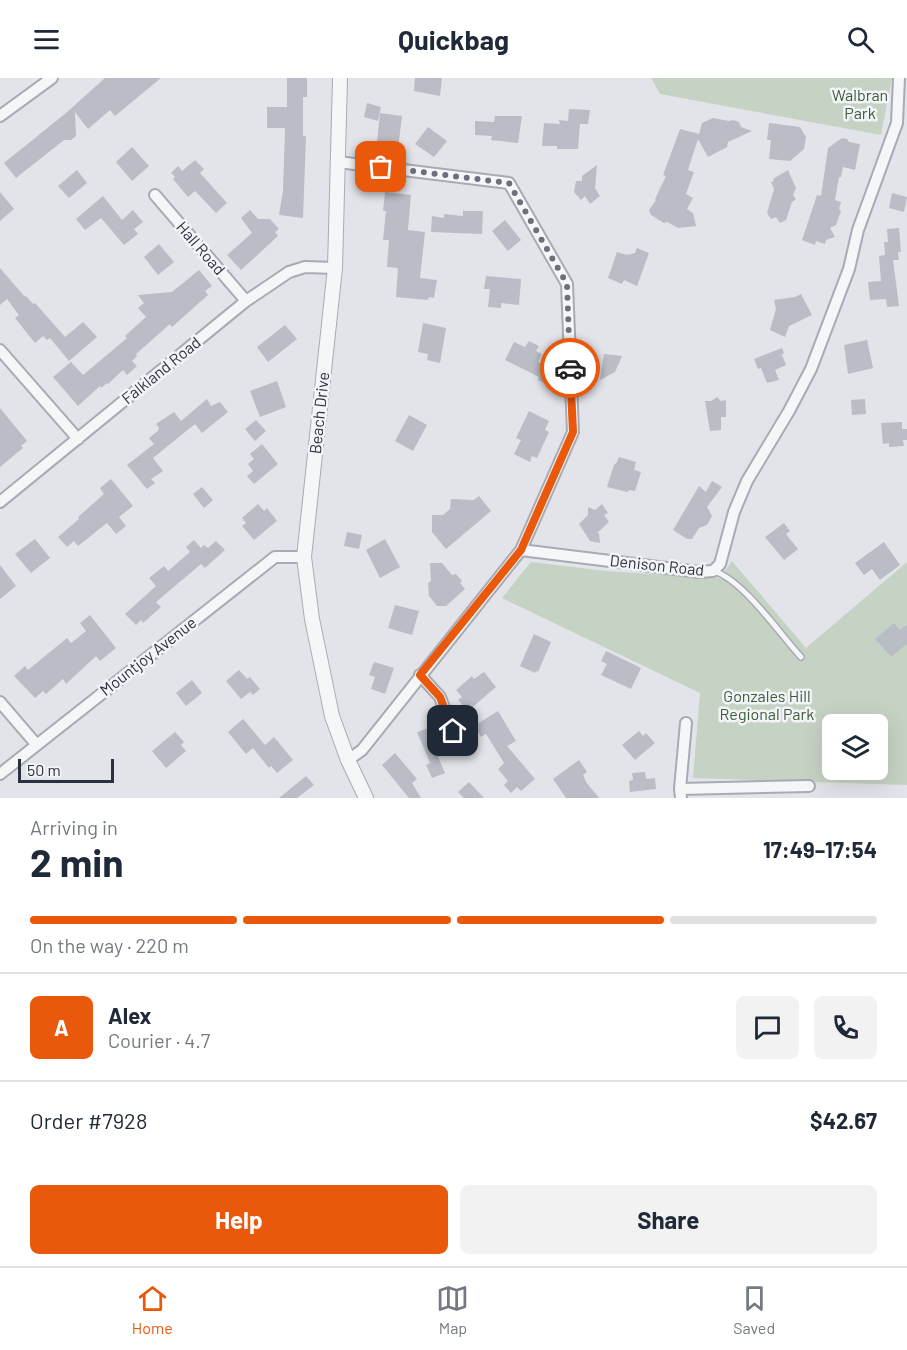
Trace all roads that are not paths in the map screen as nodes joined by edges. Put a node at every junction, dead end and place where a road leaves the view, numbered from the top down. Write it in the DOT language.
graph roads {
  1 [pos="52,78"];
  2 [pos="340,78"];
  3 [pos="899,78"];
  4 [pos="0,116"];
  5 [pos="338,162"];
  6 [pos="155,195"];
  7 [pos="335,268"];
  8 [pos="246,302"];
  9 [pos="0,350"];
  10 [pos="78,439"];
  11 [pos="0,502"];
  12 [pos="521,550"];
  13 [pos="304,557"];
  14 [pos="713,571"];
  15 [pos="801,657"];
  16 [pos="420,675"];
  17 [pos="0,702"];
  18 [pos="686,723"];
  19 [pos="36,744"];
  20 [pos="459,748"];
  21 [pos="348,760"];
  22 [pos="0,774"];
  23 [pos="809,786"];
  24 [pos="680,794"];
  25 [pos="366,798"];
  1 -- 4 [label="street"];
  2 -- 5 [label="street, Beach Drive"];
  3 -- 14 [label="street, Denison Road"];
  5 -- 7 [label="street, Beach Drive"];
  5 -- 12 [label="street"];
  6 -- 8 [label="street, Hall Road"];
  7 -- 8 [label="street, Falkland Road"];
  7 -- 13 [label="street, Beach Drive"];
  8 -- 10 [label="street, Falkland Road"];
  9 -- 10 [label="street"];
  10 -- 11 [label="street, Falkland Road"];
  12 -- 14 [label="street, Denison Road"];
  12 -- 16 [label="street"];
  13 -- 19 [label="street, Mountjoy Avenue"];
  13 -- 21 [label="street, Beach Drive"];
  14 -- 15 [label="lane"];
  16 -- 20 [label="street"];
  16 -- 21 [label="street"];
  17 -- 19 [label="street"];
  18 -- 24 [label="street"];
  19 -- 22 [label="street, Mountjoy Avenue"];
  21 -- 25 [label="street, Beach Drive"];
  23 -- 24 [label="street"];
}
